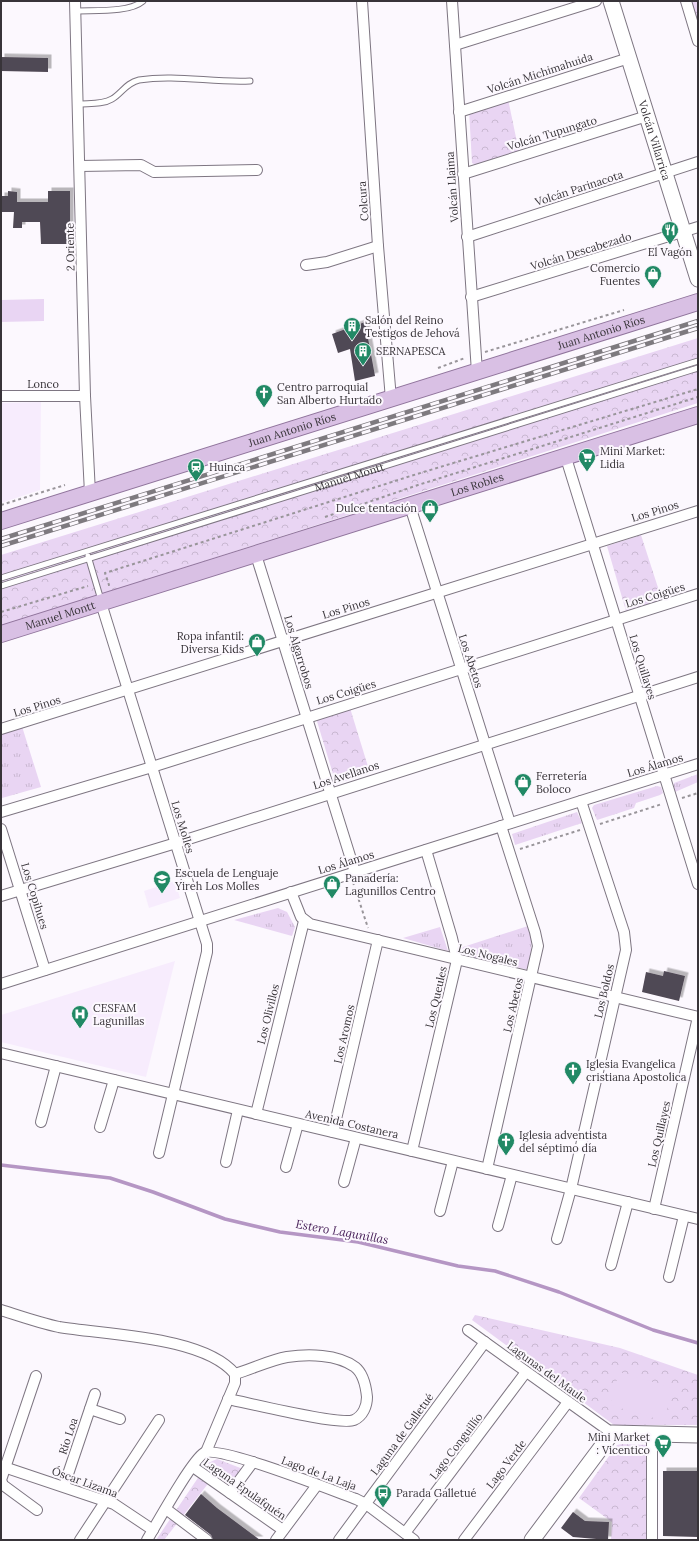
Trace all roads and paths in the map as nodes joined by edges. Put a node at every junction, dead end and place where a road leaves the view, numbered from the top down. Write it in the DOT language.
graph roads {
  1 [pos="143,1"];
  2 [pos="362,1"];
  3 [pos="452,1"];
  4 [pos="596,1"];
  5 [pos="612,1"];
  6 [pos="686,1"];
  7 [pos="75,6"];
  8 [pos="698,38"];
  9 [pos="455,45"];
  10 [pos="629,58"];
  11 [pos="250,82"];
  12 [pos="78,104"];
  13 [pos="459,112"];
  14 [pos="647,116"];
  15 [pos="698,162"];
  16 [pos="80,166"];
  17 [pos="257,170"];
  18 [pos="665,173"];
  19 [pos="463,174"];
  20 [pos="698,227"];
  21 [pos="684,232"];
  22 [pos="468,237"];
  23 [pos="378,246"];
  24 [pos="306,265"];
  25 [pos="698,279"];
  26 [pos="471,297"];
  27 [pos="698,302"];
  28 [pos="698,361"];
  29 [pos="698,368"];
  30 [pos="477,372"];
  31 [pos="698,389"];
  32 [pos="1,396"];
  33 [pos="85,396"];
  34 [pos="391,398"];
  35 [pos="698,415"];
  36 [pos="566,458"];
  37 [pos="90,493"];
  38 [pos="410,506"];
  39 [pos="698,510"];
  40 [pos="1,521"];
  41 [pos="592,544"];
  42 [pos="86,552"];
  43 [pos="256,554"];
  44 [pos="88,558"];
  45 [pos="1,578"];
  46 [pos="1,586"];
  47 [pos="437,592"];
  48 [pos="698,594"];
  49 [pos="100,596"];
  50 [pos="1,612"];
  51 [pos="616,620"];
  52 [pos="1,634"];
  53 [pos="283,641"];
  54 [pos="461,668"];
  55 [pos="698,677"];
  56 [pos="127,690"];
  57 [pos="640,695"];
  58 [pos="307,716"];
  59 [pos="1,729"];
  60 [pos="485,744"];
  61 [pos="698,764"];
  62 [pos="152,767"];
  63 [pos="664,775"];
  64 [pos="331,792"];
  65 [pos="698,793"];
  66 [pos="581,801"];
  67 [pos="672,801"];
  68 [pos="1,812"];
  69 [pos="506,825"];
  70 [pos="590,827"];
  71 [pos="1,829"];
  72 [pos="176,843"];
  73 [pos="426,850"];
  74 [pos="509,852"];
  75 [pos="353,873"];
  76 [pos="698,884"];
  77 [pos="20,890"];
  78 [pos="291,892"];
  79 [pos="1,896"];
  80 [pos="200,921"];
  81 [pos="304,921"];
  82 [pos="374,940"];
  83 [pos="457,960"];
  84 [pos="45,970"];
  85 [pos="531,978"];
  86 [pos="1,984"];
  87 [pos="615,998"];
  88 [pos="698,1017"];
  89 [pos="1,1053"];
  90 [pos="56,1066"];
  91 [pos="114,1080"];
  92 [pos="174,1094"];
  93 [pos="238,1110"];
  94 [pos="256,1114"];
  95 [pos="41,1122"];
  96 [pos="298,1124"];
  97 [pos="100,1127"];
  98 [pos="333,1132"];
  99 [pos="356,1138"];
  100 [pos="412,1151"];
  101 [pos="159,1153"];
  102 [pos="453,1161"];
  103 [pos="226,1162"];
  104 [pos="286,1167"];
  105 [pos="487,1169"];
  106 [pos="512,1175"];
  107 [pos="344,1182"];
  108 [pos="571,1189"];
  109 [pos="628,1202"];
  110 [pos="654,1209"];
  111 [pos="440,1212"];
  112 [pos="684,1216"];
  113 [pos="698,1219"];
  114 [pos="498,1226"];
  115 [pos="557,1239"];
  116 [pos="611,1265"];
  117 [pos="669,1277"];
  118 [pos="1,1310"];
  119 [pos="468,1330"];
  120 [pos="485,1342"];
  121 [pos="526,1372"];
  122 [pos="235,1374"];
  123 [pos="36,1376"];
  124 [pos="95,1394"];
  125 [pos="228,1399"];
  126 [pos="568,1402"];
  127 [pos="90,1409"];
  128 [pos="120,1419"];
  129 [pos="159,1420"];
  130 [pos="612,1433"];
  131 [pos="652,1434"];
  132 [pos="698,1435"];
  133 [pos="206,1452"];
  134 [pos="253,1462"];
  135 [pos="3,1467"];
  136 [pos="193,1467"];
  137 [pos="317,1485"];
  138 [pos="64,1486"];
  139 [pos="230,1493"];
  140 [pos="106,1501"];
  141 [pos="366,1504"];
  142 [pos="166,1509"];
  143 [pos="37,1510"];
  144 [pos="153,1530"];
  145 [pos="283,1530"];
  146 [pos="405,1534"];
  147 [pos="80,1540"];
  148 [pos="147,1540"];
  149 [pos="207,1540"];
  150 [pos="276,1540"];
  151 [pos="339,1540"];
  152 [pos="414,1540"];
  153 [pos="464,1540"];
  154 [pos="532,1540"];
  155 [pos="652,1540"];
  1 -- 7 [label="lane"];
  2 -- 23 [label="street, Colcura"];
  3 -- 9 [label="street, Volcán Llaima"];
  4 -- 9 [label="street"];
  5 -- 10 [label="street, Volcán Villarrica"];
  6 -- 8 [label="street"];
  7 -- 12 [label="street, 2 Oriente"];
  9 -- 13 [label="street, Volcán Llaima"];
  10 -- 13 [label="street, Volcán Michimahuida"];
  10 -- 14 [label="street, Volcán Villarrica"];
  11 -- 12 [label="lane"];
  12 -- 16 [label="street, 2 Oriente"];
  13 -- 19 [label="street, Volcán Llaima"];
  14 -- 18 [label="street, Volcán Villarrica"];
  14 -- 19 [label="street, Volcán Tupungato"];
  15 -- 18 [label="street, Volcán Parinacota"];
  16 -- 17 [label="street"];
  16 -- 33 [label="street, 2 Oriente"];
  18 -- 21 [label="street, Volcán Villarrica"];
  18 -- 22 [label="street, Volcán Parinacota"];
  19 -- 22 [label="street, Volcán Llaima"];
  20 -- 21 [label="street, Volcán Descabezado"];
  21 -- 25 [label="street, Volcán Villarrica"];
  21 -- 26 [label="street, Volcán Descabezado"];
  22 -- 26 [label="street, Volcán Llaima"];
  23 -- 24 [label="street"];
  23 -- 34 [label="street, Colcura"];
  26 -- 30 [label="street, Volcán Llaima"];
  27 -- 30 [label="main road, Juan Antonio Ríos"];
  28 -- 42 [label="lane, Manuel Montt"];
  29 -- 44 [label="lane, Manuel Montt"];
  30 -- 34 [label="main road, Juan Antonio Ríos"];
  31 -- 49 [label="path"];
  32 -- 33 [label="street, Lonco"];
  33 -- 37 [label="street, 2 Oriente"];
  34 -- 37 [label="main road, Juan Antonio Ríos"];
  35 -- 36 [label="main road, Los Robles"];
  36 -- 38 [label="main road, Los Robles"];
  36 -- 41 [label="street, Los Quillayes"];
  37 -- 40 [label="main road, Juan Antonio Ríos"];
  38 -- 43 [label="main road, Los Robles"];
  38 -- 47 [label="street, Los Abetos"];
  39 -- 41 [label="street, Los Pinos"];
  41 -- 47 [label="street, Los Pinos"];
  41 -- 51 [label="street, Los Quillayes"];
  42 -- 44 [label="lane"];
  42 -- 45 [label="lane, Manuel Montt"];
  43 -- 49 [label="main road, Manuel Montt"];
  43 -- 53 [label="street, Los Algarrobos"];
  44 -- 46 [label="lane, Manuel Montt"];
  44 -- 49 [label="lane"];
  47 -- 53 [label="street, Los Pinos"];
  47 -- 54 [label="street, Los Abetos"];
  48 -- 51 [label="street, Los Coigües"];
  49 -- 50 [label="path"];
  49 -- 52 [label="main road, Manuel Montt"];
  49 -- 56 [label="street, Los Molles"];
  51 -- 54 [label="street, Los Coigües"];
  51 -- 57 [label="street, Los Quillayes"];
  53 -- 56 [label="street, Los Pinos"];
  53 -- 58 [label="street, Los Algarrobos"];
  54 -- 58 [label="street, Los Coigües"];
  54 -- 60 [label="street, Los Abetos"];
  55 -- 57 [label="street, Los Avellanos"];
  56 -- 59 [label="street, Los Pinos"];
  56 -- 62 [label="street, Los Molles"];
  57 -- 60 [label="street, Los Avellanos"];
  57 -- 63 [label="street, Los Quillayes"];
  58 -- 62 [label="street, Los Coigües"];
  58 -- 64 [label="street, Los Algarrobos"];
  60 -- 64 [label="street, Los Avellanos"];
  60 -- 69 [label="street, Los Abetos"];
  61 -- 63 [label="street, Los Álamos"];
  62 -- 68 [label="street, Los Coigües"];
  62 -- 72 [label="street, Los Molles"];
  63 -- 66 [label="street, Los Álamos"];
  63 -- 67 [label="street, Los Quillayes"];
  64 -- 72 [label="street, Los Avellanos"];
  64 -- 75 [label="street, Los Algarrobos"];
  65 -- 67 [label="path"];
  66 -- 69 [label="street, Los Álamos"];
  66 -- 70 [label="street, Los Boldos"];
  67 -- 70 [label="path"];
  67 -- 76 [label="street, Los Quillayes"];
  69 -- 73 [label="street, Los Álamos"];
  69 -- 74 [label="street, Los Abetos"];
  70 -- 74 [label="path"];
  70 -- 87 [label="street, Los Boldos"];
  71 -- 77 [label="street, Los Copihues"];
  72 -- 77 [label="street, Los Avellanos"];
  72 -- 80 [label="street, Los Molles"];
  73 -- 75 [label="street, Los Álamos"];
  73 -- 83 [label="street, Los Queules"];
  74 -- 85 [label="street, Los Abetos"];
  75 -- 78 [label="street, Los Álamos"];
  75 -- 82 [label="path"];
  77 -- 79 [label="street, Los Avellanos"];
  77 -- 84 [label="street, Los Copihues"];
  78 -- 80 [label="street, Los Álamos"];
  78 -- 81 [label="street"];
  80 -- 84 [label="street, Los Álamos"];
  80 -- 92 [label="street, Los Molles"];
  81 -- 82 [label="street, Los Nogales"];
  81 -- 94 [label="street, Los Olivillos"];
  82 -- 83 [label="street, Los Nogales"];
  82 -- 98 [label="street, Los Aromos"];
  83 -- 85 [label="street, Los Nogales"];
  83 -- 100 [label="street, Los Queules"];
  84 -- 86 [label="street, Los Álamos"];
  85 -- 87 [label="street, Los Nogales"];
  85 -- 105 [label="street, Los Abetos"];
  87 -- 88 [label="street, Los Nogales"];
  87 -- 108 [label="street, Los Boldos"];
  88 -- 110 [label="street, Los Quillayes"];
  89 -- 90 [label="street, Avenida Costanera"];
  90 -- 91 [label="street, Avenida Costanera"];
  90 -- 95 [label="street"];
  91 -- 92 [label="street, Avenida Costanera"];
  91 -- 97 [label="street"];
  92 -- 93 [label="street, Avenida Costanera"];
  92 -- 101 [label="street, Los Molles"];
  93 -- 94 [label="street, Avenida Costanera"];
  93 -- 103 [label="street"];
  94 -- 96 [label="street, Avenida Costanera"];
  96 -- 98 [label="street, Avenida Costanera"];
  96 -- 104 [label="street"];
  98 -- 99 [label="street, Avenida Costanera"];
  99 -- 100 [label="street, Avenida Costanera"];
  99 -- 107 [label="street"];
  100 -- 102 [label="street, Avenida Costanera"];
  102 -- 105 [label="street, Avenida Costanera"];
  102 -- 111 [label="street"];
  105 -- 106 [label="street, Avenida Costanera"];
  106 -- 108 [label="street, Avenida Costanera"];
  106 -- 114 [label="street"];
  108 -- 109 [label="street, Avenida Costanera"];
  108 -- 115 [label="street, Los Boldos"];
  109 -- 110 [label="street, Avenida Costanera"];
  109 -- 116 [label="street"];
  110 -- 112 [label="street, Avenida Costanera"];
  112 -- 113 [label="street, Avenida Costanera"];
  112 -- 117 [label="street"];
  118 -- 122 [label="street"];
  119 -- 120 [label="street, Lagunas del Maule"];
  120 -- 121 [label="street, Lagunas del Maule"];
  120 -- 141 [label="street, Laguna de Galletué"];
  121 -- 126 [label="street, Lagunas del Maule"];
  121 -- 146 [label="street, Lago Conguillío"];
  122 -- 125 [label="street"];
  122 -- 125 [label="street"];
  123 -- 135 [label="street"];
  124 -- 127 [label="street, Río Loa"];
  125 -- 133 [label="street"];
  126 -- 130 [label="street, Lagunas del Maule"];
  126 -- 153 [label="street, Lago Verde"];
  127 -- 128 [label="street"];
  127 -- 138 [label="street, Río Loa"];
  129 -- 140 [label="street"];
  130 -- 131 [label="street"];
  130 -- 154 [label="street"];
  131 -- 132 [label="street"];
  131 -- 155 [label="street"];
  133 -- 134 [label="street, Lago de La Laja"];
  133 -- 136 [label="street"];
  134 -- 137 [label="street, Lago de La Laja"];
  134 -- 139 [label="street"];
  135 -- 138 [label="street, Óscar Lizama"];
  135 -- 143 [label="street"];
  136 -- 139 [label="street, Laguna Epulafquén"];
  136 -- 142 [label="street"];
  137 -- 141 [label="street, Lago de La Laja"];
  137 -- 145 [label="street"];
  138 -- 140 [label="street, Óscar Lizama"];
  139 -- 145 [label="street, Laguna Epulafquén"];
  140 -- 144 [label="street, Óscar Lizama"];
  140 -- 147 [label="street"];
  141 -- 146 [label="street, Lago de La Laja"];
  141 -- 151 [label="street, Laguna de Galletué"];
  142 -- 144 [label="street"];
  142 -- 149 [label="street"];
  144 -- 148 [label="street"];
  145 -- 150 [label="street"];
  146 -- 152 [label="street, Lago de La Laja"];
}
